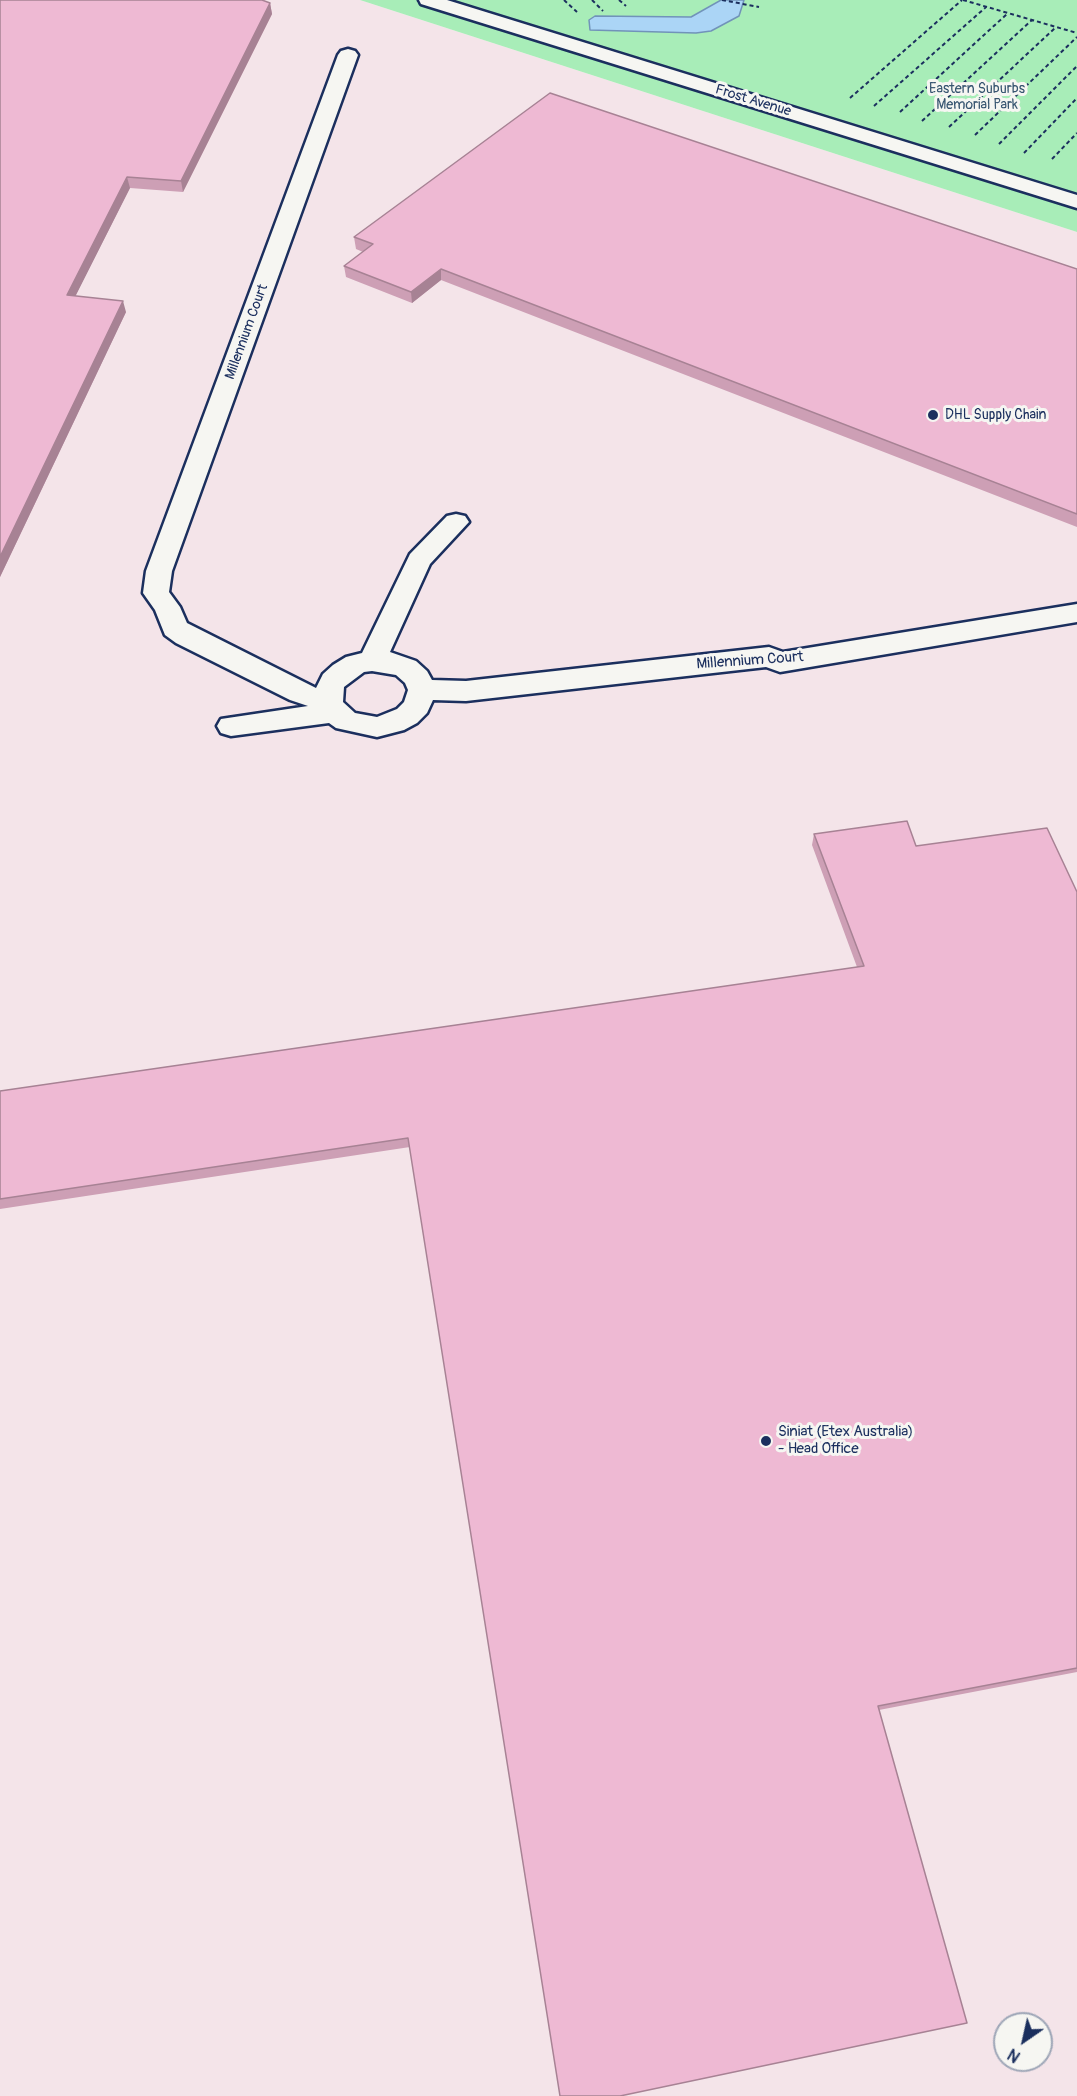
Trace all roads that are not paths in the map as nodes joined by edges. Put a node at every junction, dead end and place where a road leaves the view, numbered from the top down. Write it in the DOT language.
graph roads {
  1 [pos="472,0"];
  2 [pos="437,3"];
  3 [pos="348,55"];
  4 [pos="1077,202"];
  5 [pos="456,522"];
  6 [pos="1077,614"];
  7 [pos="372,661"];
  8 [pos="332,698"];
  9 [pos="419,698"];
  10 [pos="231,726"];
  1 -- 2 [label="lane"];
  2 -- 4 [label="lane, Frost Avenue"];
  3 -- 8 [label="lane, Millennium Court"];
  5 -- 7 [label="lane"];
  6 -- 9 [label="lane, Millennium Court"];
  7 -- 8 [label="lane"];
  7 -- 9 [label="lane"];
  8 -- 9 [label="lane"];
  8 -- 10 [label="lane"];
}
